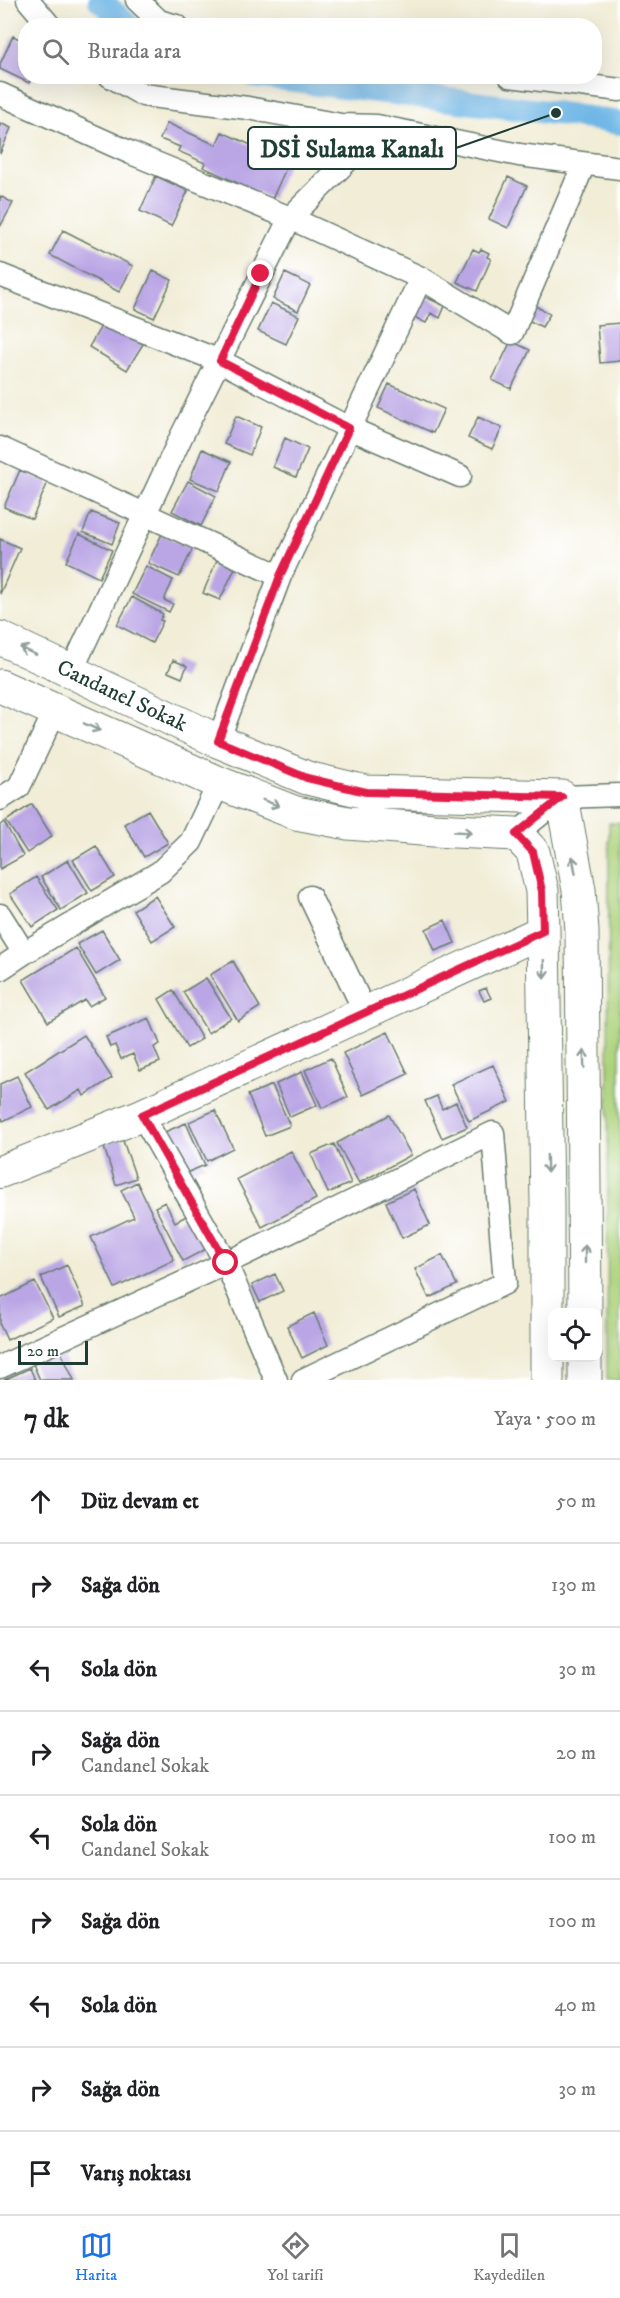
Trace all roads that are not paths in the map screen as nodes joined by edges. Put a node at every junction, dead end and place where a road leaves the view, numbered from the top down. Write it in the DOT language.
graph roads {
  1 [pos="27,0"];
  2 [pos="137,0"];
  3 [pos="43,18"];
  4 [pos="156,18"];
  5 [pos="123,84"];
  6 [pos="573,84"];
  7 [pos="620,90"];
  8 [pos="0,94"];
  9 [pos="377,126"];
  10 [pos="584,164"];
  11 [pos="620,168"];
  12 [pos="290,218"];
  13 [pos="0,275"];
  14 [pos="421,278"];
  15 [pos="220,361"];
  16 [pos="349,428"];
  17 [pos="0,448"];
  18 [pos="460,476"];
  19 [pos="145,513"];
  20 [pos="280,576"];
  21 [pos="0,638"];
  22 [pos="71,672"];
  23 [pos="0,686"];
  24 [pos="55,711"];
  25 [pos="218,741"];
  26 [pos="219,783"];
  27 [pos="620,795"];
  28 [pos="562,797"];
  29 [pos="0,799"];
  30 [pos="516,834"];
  31 [pos="310,897"];
  32 [pos="0,915"];
  33 [pos="543,931"];
  34 [pos="24,952"];
  35 [pos="0,969"];
  36 [pos="365,1012"];
  37 [pos="142,1115"];
  38 [pos="0,1173"];
  39 [pos="226,1263"];
  40 [pos="585,1308"];
  41 [pos="585,1362"];
  42 [pos="0,1367"];
  43 [pos="276,1380"];
  44 [pos="303,1380"];
  45 [pos="547,1380"];
  46 [pos="585,1380"];
  1 -- 3 [label="street"];
  2 -- 4 [label="street"];
  5 -- 9 [label="street"];
  6 -- 7 [label="street"];
  8 -- 12 [label="street"];
  9 -- 10 [label="street"];
  9 -- 12 [label="street"];
  10 -- 11 [label="street"];
  10 -- 14 [label="street"];
  12 -- 14 [label="street"];
  12 -- 15 [label="street"];
  13 -- 15 [label="street"];
  14 -- 16 [label="street"];
  15 -- 16 [label="street"];
  15 -- 19 [label="street"];
  16 -- 18 [label="street"];
  16 -- 20 [label="street"];
  17 -- 19 [label="street"];
  19 -- 20 [label="street"];
  19 -- 22 [label="street"];
  20 -- 25 [label="street"];
  22 -- 21 [label="main road, Candanel Sokak, one-way"];
  22 -- 25 [label="main road, Candanel Sokak"];
  23 -- 24 [label="main road"];
  24 -- 26 [label="main road, one-way"];
  24 -- 29 [label="street"];
  25 -- 28 [label="main road, Candanel Sokak"];
  26 -- 30 [label="main road, one-way"];
  26 -- 34 [label="street"];
  27 -- 28 [label="street, Candanel Sokak"];
  28 -- 30 [label="street"];
  40 -- 28 [label="main road, one-way"];
  30 -- 33 [label="main road"];
  31 -- 36 [label="street"];
  32 -- 34 [label="street"];
  33 -- 36 [label="street"];
  33 -- 45 [label="main road, one-way"];
  34 -- 35 [label="street"];
  36 -- 37 [label="street"];
  37 -- 38 [label="street"];
  37 -- 39 [label="street"];
  39 -- 42 [label="street"];
  39 -- 43 [label="street"];
  39 -- 44 [label="street"];
  41 -- 46 [label="main road"];
}
